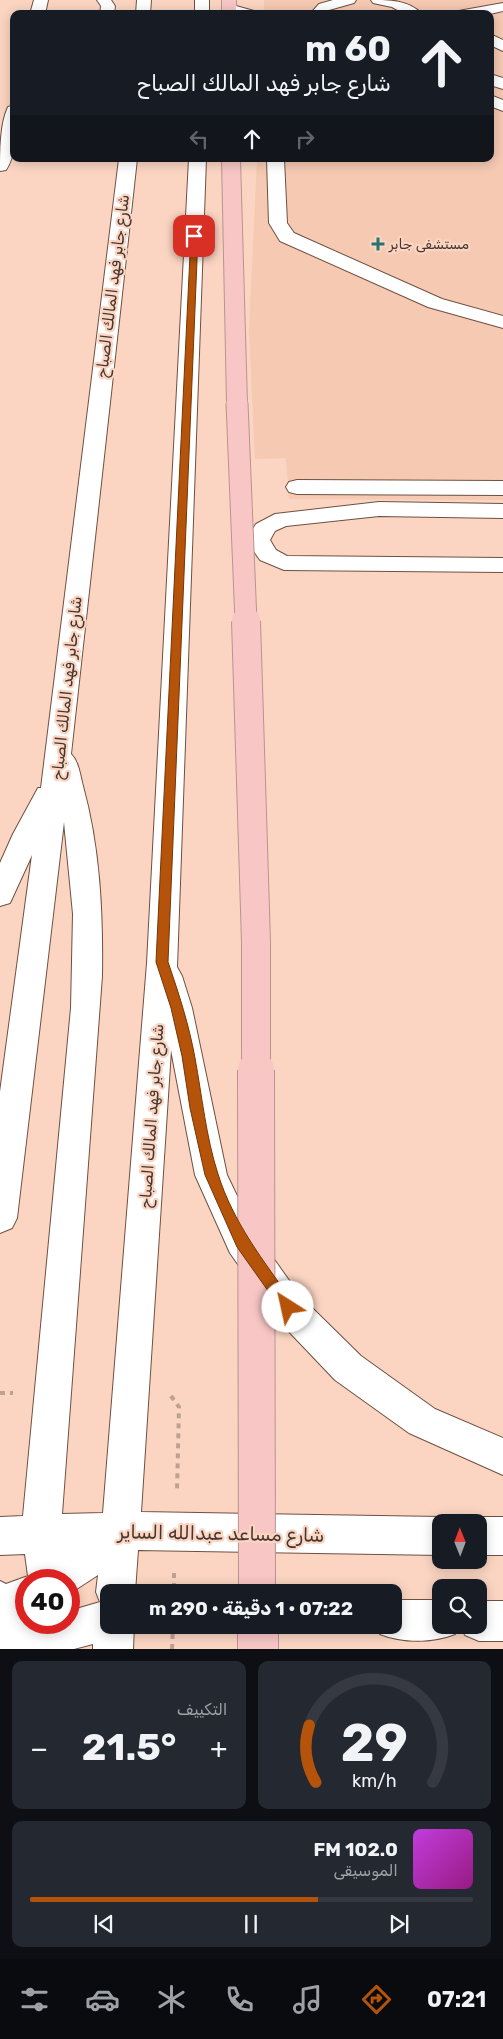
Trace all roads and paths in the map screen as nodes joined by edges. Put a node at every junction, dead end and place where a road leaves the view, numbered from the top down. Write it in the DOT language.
graph roads {
  1 [pos="378,0"];
  2 [pos="425,0"];
  3 [pos="339,1"];
  4 [pos="396,3"];
  5 [pos="502,8"];
  6 [pos="321,10"];
  7 [pos="410,10"];
  8 [pos="489,10"];
  9 [pos="10,126"];
  10 [pos="128,162"];
  11 [pos="197,162"];
  12 [pos="231,162"];
  13 [pos="275,162"];
  14 [pos="0,166"];
  15 [pos="503,322"];
  16 [pos="298,487"];
  17 [pos="503,488"];
  18 [pos="503,511"];
  19 [pos="503,565"];
  20 [pos="59,745"];
  21 [pos="56,781"];
  22 [pos="0,895"];
  23 [pos="162,962"];
  24 [pos="0,1218"];
  25 [pos="503,1457"];
  26 [pos="121,1531"];
  27 [pos="41,1534"];
  28 [pos="0,1536"];
  29 [pos="432,1536"];
  30 [pos="488,1536"];
  31 [pos="503,1536"];
  32 [pos="46,1569"];
  33 [pos="75,1569"];
  34 [pos="117,1584"];
  35 [pos="258,1584"];
  36 [pos="7,1602"];
  37 [pos="402,1620"];
  38 [pos="432,1620"];
  39 [pos="487,1621"];
  40 [pos="503,1621"];
  41 [pos="100,1622"];
  42 [pos="113,1634"];
  43 [pos="173,1634"];
  44 [pos="258,1634"];
  45 [pos="66,1635"];
  46 [pos="17,1649"];
  47 [pos="28,1649"];
  48 [pos="112,1649"];
  49 [pos="172,1649"];
  50 [pos="258,1649"];
  1 -- 4 [label="street"];
  2 -- 4 [label="street"];
  3 -- 6 [label="street"];
  4 -- 7 [label="street"];
  5 -- 8 [label="street"];
  9 -- 14 [label="street"];
  10 -- 20 [label="street, شارع جابر فهد المالك الصباح"];
  11 -- 23 [label="street, شارع جابر فهد المالك الصباح"];
  12 -- 35 [label="highway, bridge"];
  13 -- 15 [label="street"];
  16 -- 17 [label="street"];
  18 -- 19 [label="street"];
  20 -- 21 [label="street, شارع جابر فهد المالك الصباح"];
  20 -- 27 [label="street"];
  21 -- 22 [label="street"];
  21 -- 24 [label="street, شارع جابر فهد المالك الصباح"];
  23 -- 25 [label="street"];
  23 -- 26 [label="street, شارع جابر فهد المالك الصباح"];
  26 -- 27 [label="street, شارع مساعد عبدالله الساير"];
  26 -- 29 [label="street, شارع مساعد عبدالله الساير"];
  26 -- 33 [label="street"];
  26 -- 34 [label="street, شارع جابر فهد المالك الصباح"];
  27 -- 28 [label="street, شارع مساعد عبدالله الساير"];
  27 -- 32 [label="street"];
  30 -- 31 [label="street"];
  36 -- 46 [label="street"];
  37 -- 38 [label="street"];
  39 -- 40 [label="street"];
  41 -- 45 [label="street"];
  42 -- 48 [label="street"];
  43 -- 49 [label="path"];
  44 -- 50 [label="highway"];
  45 -- 47 [label="street"];
}
